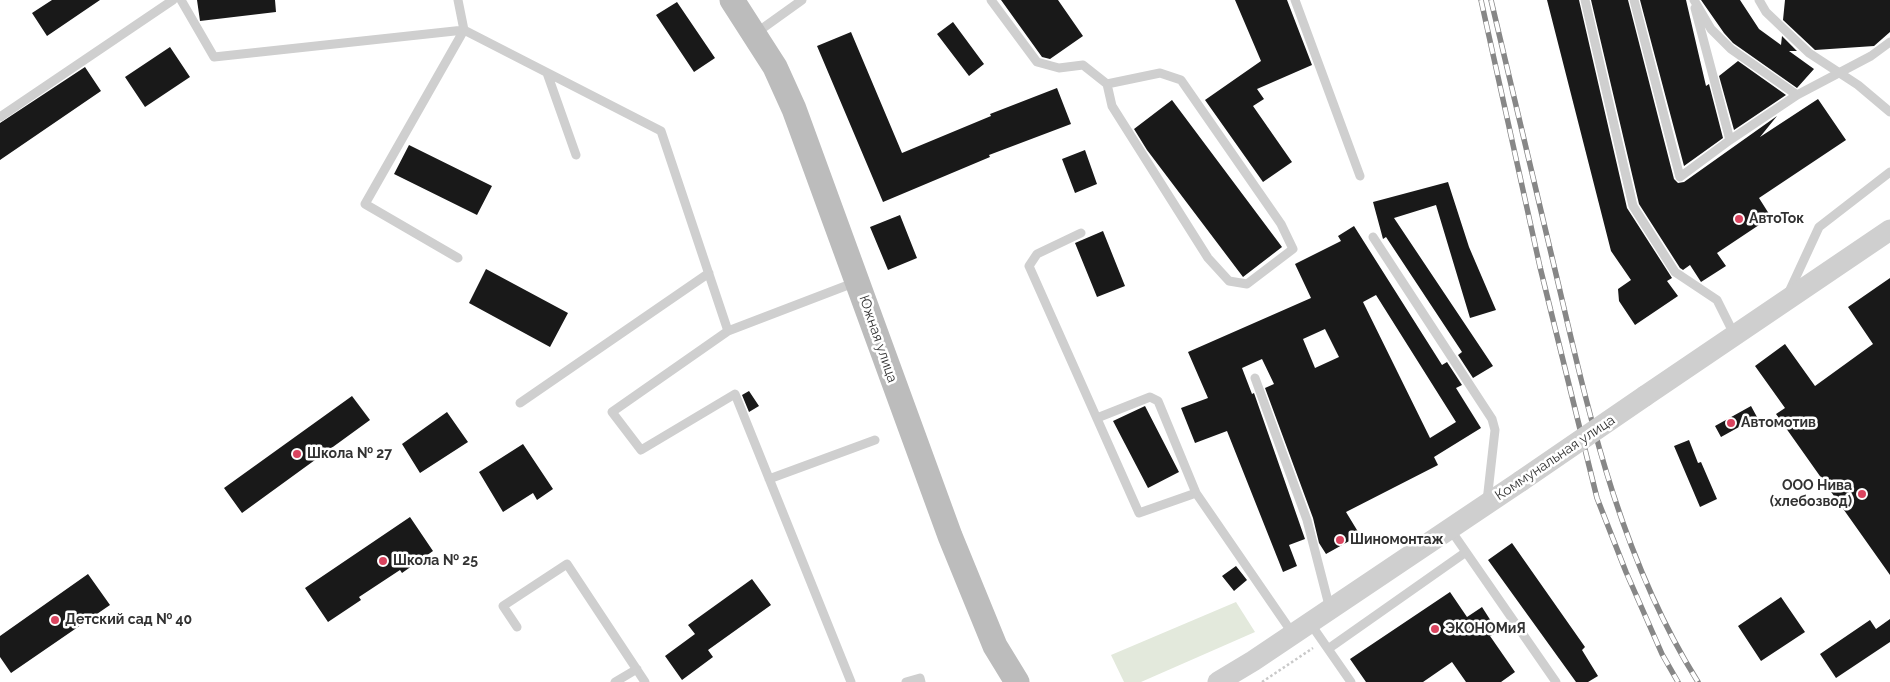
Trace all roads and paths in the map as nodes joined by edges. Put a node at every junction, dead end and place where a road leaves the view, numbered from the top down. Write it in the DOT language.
graph roads {
  1 [pos="173,0"];
  2 [pos="181,0"];
  3 [pos="458,0"];
  4 [pos="732,0"];
  5 [pos="802,0"];
  6 [pos="991,0"];
  7 [pos="1295,0"];
  8 [pos="1585,0"];
  9 [pos="1634,0"];
  10 [pos="1694,0"];
  11 [pos="1759,0"];
  12 [pos="464,30"];
  13 [pos="756,33"];
  14 [pos="1890,42"];
  15 [pos="1838,72"];
  16 [pos="546,73"];
  17 [pos="1107,84"];
  18 [pos="1797,95"];
  19 [pos="1890,112"];
  20 [pos="0,117"];
  21 [pos="1730,140"];
  22 [pos="576,156"];
  23 [pos="1890,172"];
  24 [pos="1360,176"];
  25 [pos="1890,230"];
  26 [pos="1081,232"];
  27 [pos="1373,238"];
  28 [pos="458,258"];
  29 [pos="709,273"];
  30 [pos="858,281"];
  31 [pos="1785,302"];
  32 [pos="728,331"];
  33 [pos="1735,336"];
  34 [pos="1255,378"];
  35 [pos="520,403"];
  36 [pos="1096,418"];
  37 [pos="875,440"];
  38 [pos="769,479"];
  39 [pos="1196,493"];
  40 [pos="1487,504"];
  41 [pos="1450,529"];
  42 [pos="1466,552"];
  43 [pos="1330,609"];
  44 [pos="517,627"];
  45 [pos="1302,628"];
  46 [pos="1326,645"];
  47 [pos="995,646"];
  48 [pos="637,669"];
  49 [pos="615,682"];
  50 [pos="646,682"];
  51 [pos="851,682"];
  52 [pos="906,682"];
  53 [pos="921,682"];
  54 [pos="1006,682"];
  55 [pos="1017,682"];
  56 [pos="1218,682"];
  57 [pos="1262,682"];
  58 [pos="1351,682"];
  59 [pos="1556,682"];
  1 -- 20 [label="lane"];
  2 -- 12 [label="lane"];
  3 -- 12 [label="lane"];
  4 -- 13 [label="main road, Южная улица"];
  5 -- 13 [label="lane"];
  6 -- 17 [label="lane"];
  7 -- 24 [label="lane"];
  8 -- 33 [label="lane"];
  9 -- 21 [label="lane"];
  10 -- 18 [label="lane"];
  10 -- 21 [label="lane"];
  11 -- 15 [label="lane"];
  12 -- 16 [label="lane"];
  12 -- 28 [label="lane"];
  13 -- 30 [label="main road, Южная улица"];
  14 -- 15 [label="lane"];
  15 -- 18 [label="lane"];
  15 -- 19 [label="lane"];
  16 -- 22 [label="lane"];
  16 -- 29 [label="lane"];
  17 -- 17 [label="lane"];
  18 -- 21 [label="lane"];
  23 -- 31 [label="lane"];
  25 -- 31 [label="street, Коммунальная улица"];
  26 -- 36 [label="lane"];
  27 -- 40 [label="lane"];
  29 -- 32 [label="lane"];
  29 -- 35 [label="lane"];
  30 -- 32 [label="lane"];
  30 -- 47 [label="main road, Южная улица"];
  31 -- 33 [label="street, Коммунальная улица"];
  32 -- 38 [label="lane"];
  33 -- 40 [label="street, Коммунальная улица, bridge"];
  34 -- 43 [label="lane"];
  36 -- 39 [label="lane"];
  36 -- 39 [label="lane"];
  37 -- 38 [label="lane"];
  38 -- 51 [label="lane"];
  39 -- 45 [label="lane"];
  40 -- 41 [label="street, Коммунальная улица"];
  41 -- 42 [label="lane"];
  41 -- 43 [label="street, Коммунальная улица"];
  42 -- 46 [label="lane"];
  42 -- 59 [label="lane"];
  43 -- 45 [label="street, Коммунальная улица"];
  44 -- 48 [label="lane"];
  45 -- 46 [label="lane"];
  45 -- 56 [label="street, Коммунальная улица"];
  46 -- 57 [label="path"];
  46 -- 58 [label="lane"];
  47 -- 54 [label="main road"];
  47 -- 55 [label="main road, Южная улица"];
  48 -- 49 [label="lane"];
  48 -- 50 [label="lane"];
  52 -- 53 [label="lane"];
}
